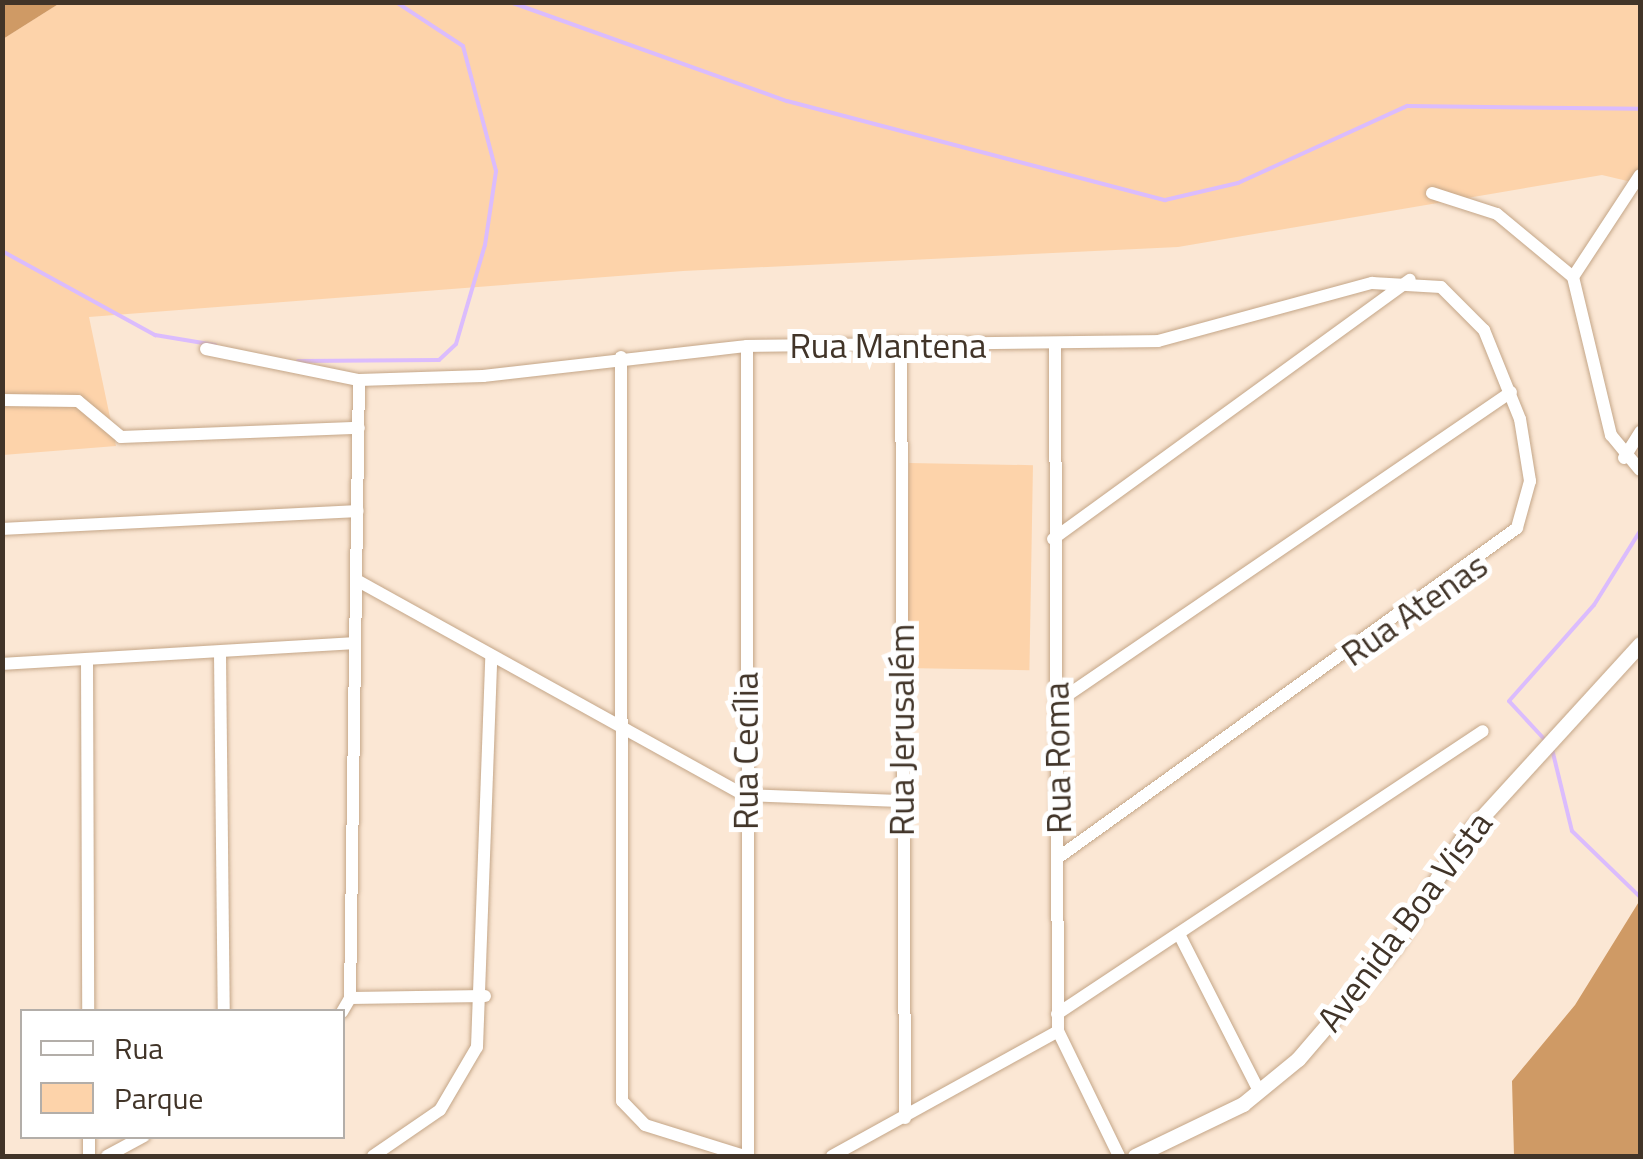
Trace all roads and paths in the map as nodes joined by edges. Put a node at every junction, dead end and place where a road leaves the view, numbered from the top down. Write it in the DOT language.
graph roads {
  1 [pos="1640,175"];
  2 [pos="1432,193"];
  3 [pos="1572,277"];
  4 [pos="1410,280"];
  5 [pos="902,343"];
  6 [pos="747,346"];
  7 [pos="1056,346"];
  8 [pos="206,349"];
  9 [pos="621,357"];
  10 [pos="359,380"];
  11 [pos="1511,392"];
  12 [pos="2,400"];
  13 [pos="358,428"];
  14 [pos="1640,432"];
  15 [pos="1624,458"];
  16 [pos="1640,470"];
  17 [pos="358,511"];
  18 [pos="2,529"];
  19 [pos="1053,538"];
  20 [pos="358,581"];
  21 [pos="354,644"];
  22 [pos="1640,644"];
  23 [pos="220,654"];
  24 [pos="490,656"];
  25 [pos="87,660"];
  26 [pos="2,664"];
  27 [pos="1056,703"];
  28 [pos="620,727"];
  29 [pos="1483,731"];
  30 [pos="744,795"];
  31 [pos="900,801"];
  32 [pos="1059,857"];
  33 [pos="1179,934"];
  34 [pos="484,996"];
  35 [pos="350,998"];
  36 [pos="88,1009"];
  37 [pos="224,1009"];
  38 [pos="344,1009"];
  39 [pos="1056,1014"];
  40 [pos="1058,1032"];
  41 [pos="1259,1091"];
  42 [pos="905,1118"];
  43 [pos="138,1139"];
  44 [pos="107,1156"];
  45 [pos="373,1156"];
  46 [pos="746,1156"];
  47 [pos="832,1156"];
  48 [pos="1119,1156"];
  49 [pos="1135,1156"];
  1 -- 3 [label="street"];
  2 -- 3 [label="street"];
  3 -- 15 [label="street"];
  4 -- 7 [label="street, Rua Mantena"];
  4 -- 11 [label="street, Rua Atenas"];
  4 -- 19 [label="street"];
  5 -- 6 [label="street, Rua Mantena"];
  5 -- 7 [label="street, Rua Mantena"];
  5 -- 31 [label="street, Rua Jerusalém"];
  6 -- 9 [label="street, Rua Mantena"];
  6 -- 30 [label="street, Rua Cecília"];
  7 -- 19 [label="street, Rua Roma"];
  8 -- 10 [label="street, Rua Mantena"];
  9 -- 10 [label="street, Rua Mantena"];
  9 -- 28 [label="street"];
  10 -- 13 [label="street"];
  11 -- 27 [label="street"];
  11 -- 32 [label="street, Rua Atenas"];
  12 -- 13 [label="street"];
  13 -- 17 [label="street"];
  14 -- 15 [label="street"];
  15 -- 16 [label="street"];
  17 -- 18 [label="street"];
  17 -- 20 [label="street"];
  19 -- 27 [label="street, Rua Roma"];
  20 -- 21 [label="street"];
  20 -- 24 [label="street"];
  21 -- 23 [label="street"];
  21 -- 35 [label="street"];
  22 -- 41 [label="street, Avenida Boa Vista"];
  23 -- 25 [label="street"];
  23 -- 37 [label="street"];
  24 -- 28 [label="street"];
  24 -- 34 [label="street"];
  25 -- 26 [label="street"];
  25 -- 36 [label="street"];
  27 -- 32 [label="street, Rua Roma"];
  28 -- 30 [label="street"];
  28 -- 46 [label="street"];
  29 -- 33 [label="street"];
  30 -- 31 [label="street"];
  30 -- 46 [label="street, Rua Cecília"];
  31 -- 42 [label="street, Rua Jerusalém"];
  32 -- 39 [label="street, Rua Roma"];
  33 -- 39 [label="street"];
  33 -- 41 [label="street"];
  34 -- 35 [label="street"];
  34 -- 45 [label="street"];
  35 -- 38 [label="street"];
  39 -- 40 [label="street, Rua Roma"];
  40 -- 42 [label="street"];
  40 -- 48 [label="street, Rua Roma"];
  41 -- 49 [label="street, Avenida Boa Vista"];
  42 -- 47 [label="street"];
  43 -- 44 [label="street"];
}
